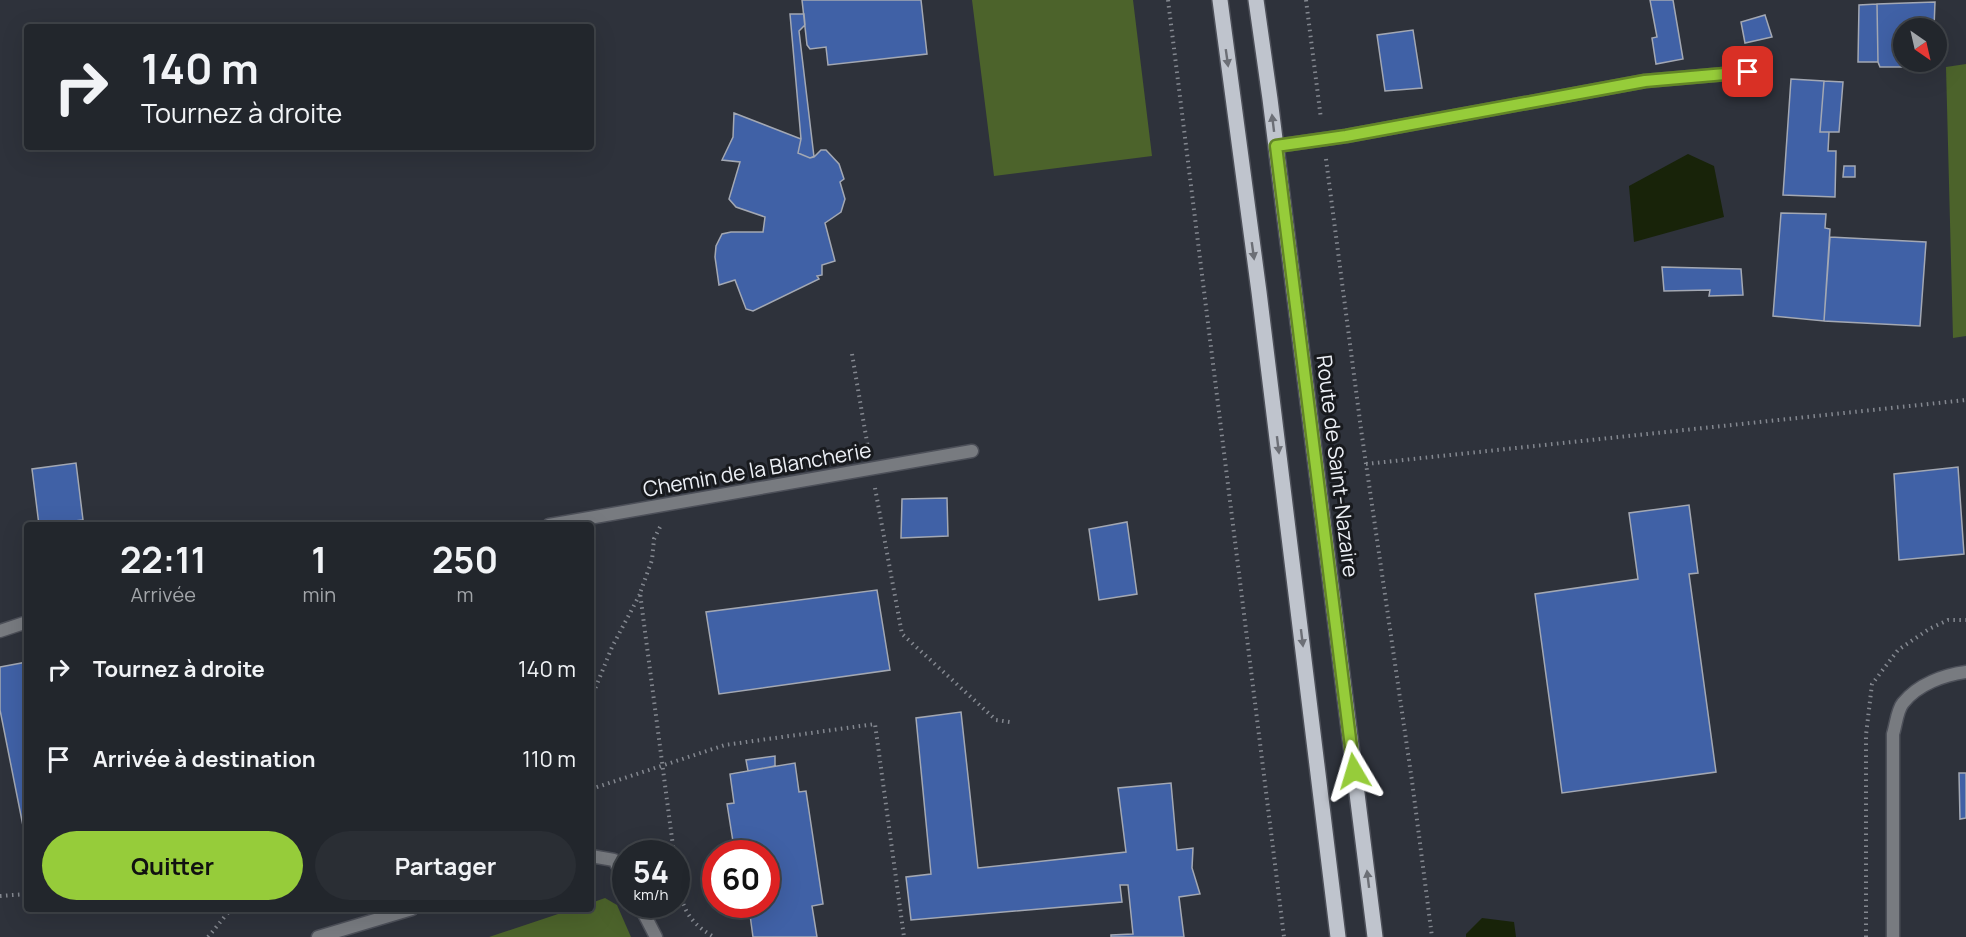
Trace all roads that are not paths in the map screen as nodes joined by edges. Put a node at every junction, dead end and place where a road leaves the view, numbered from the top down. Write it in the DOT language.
graph roads {
  1 [pos="1220,0"];
  2 [pos="1256,0"];
  3 [pos="1748,72"];
  4 [pos="1276,146"];
  5 [pos="972,451"];
  6 [pos="566,522"];
  7 [pos="24,623"];
  8 [pos="0,631"];
  9 [pos="1966,672"];
  10 [pos="594,857"];
  11 [pos="612,860"];
  12 [pos="402,912"];
  13 [pos="646,918"];
  14 [pos="318,937"];
  15 [pos="656,937"];
  16 [pos="1338,937"];
  17 [pos="1375,937"];
  18 [pos="1893,937"];
  1 -- 16 [label="main road, one-way"];
  4 -- 2 [label="main road, Route de Saint-Nazaire, one-way"];
  3 -- 4 [label="street"];
  17 -- 4 [label="main road, Route de Saint-Nazaire, one-way"];
  5 -- 6 [label="street, Chemin de la Blancherie"];
  7 -- 8 [label="street"];
  9 -- 18 [label="street"];
  10 -- 11 [label="street"];
  12 -- 14 [label="street"];
  13 -- 15 [label="street"];
}
